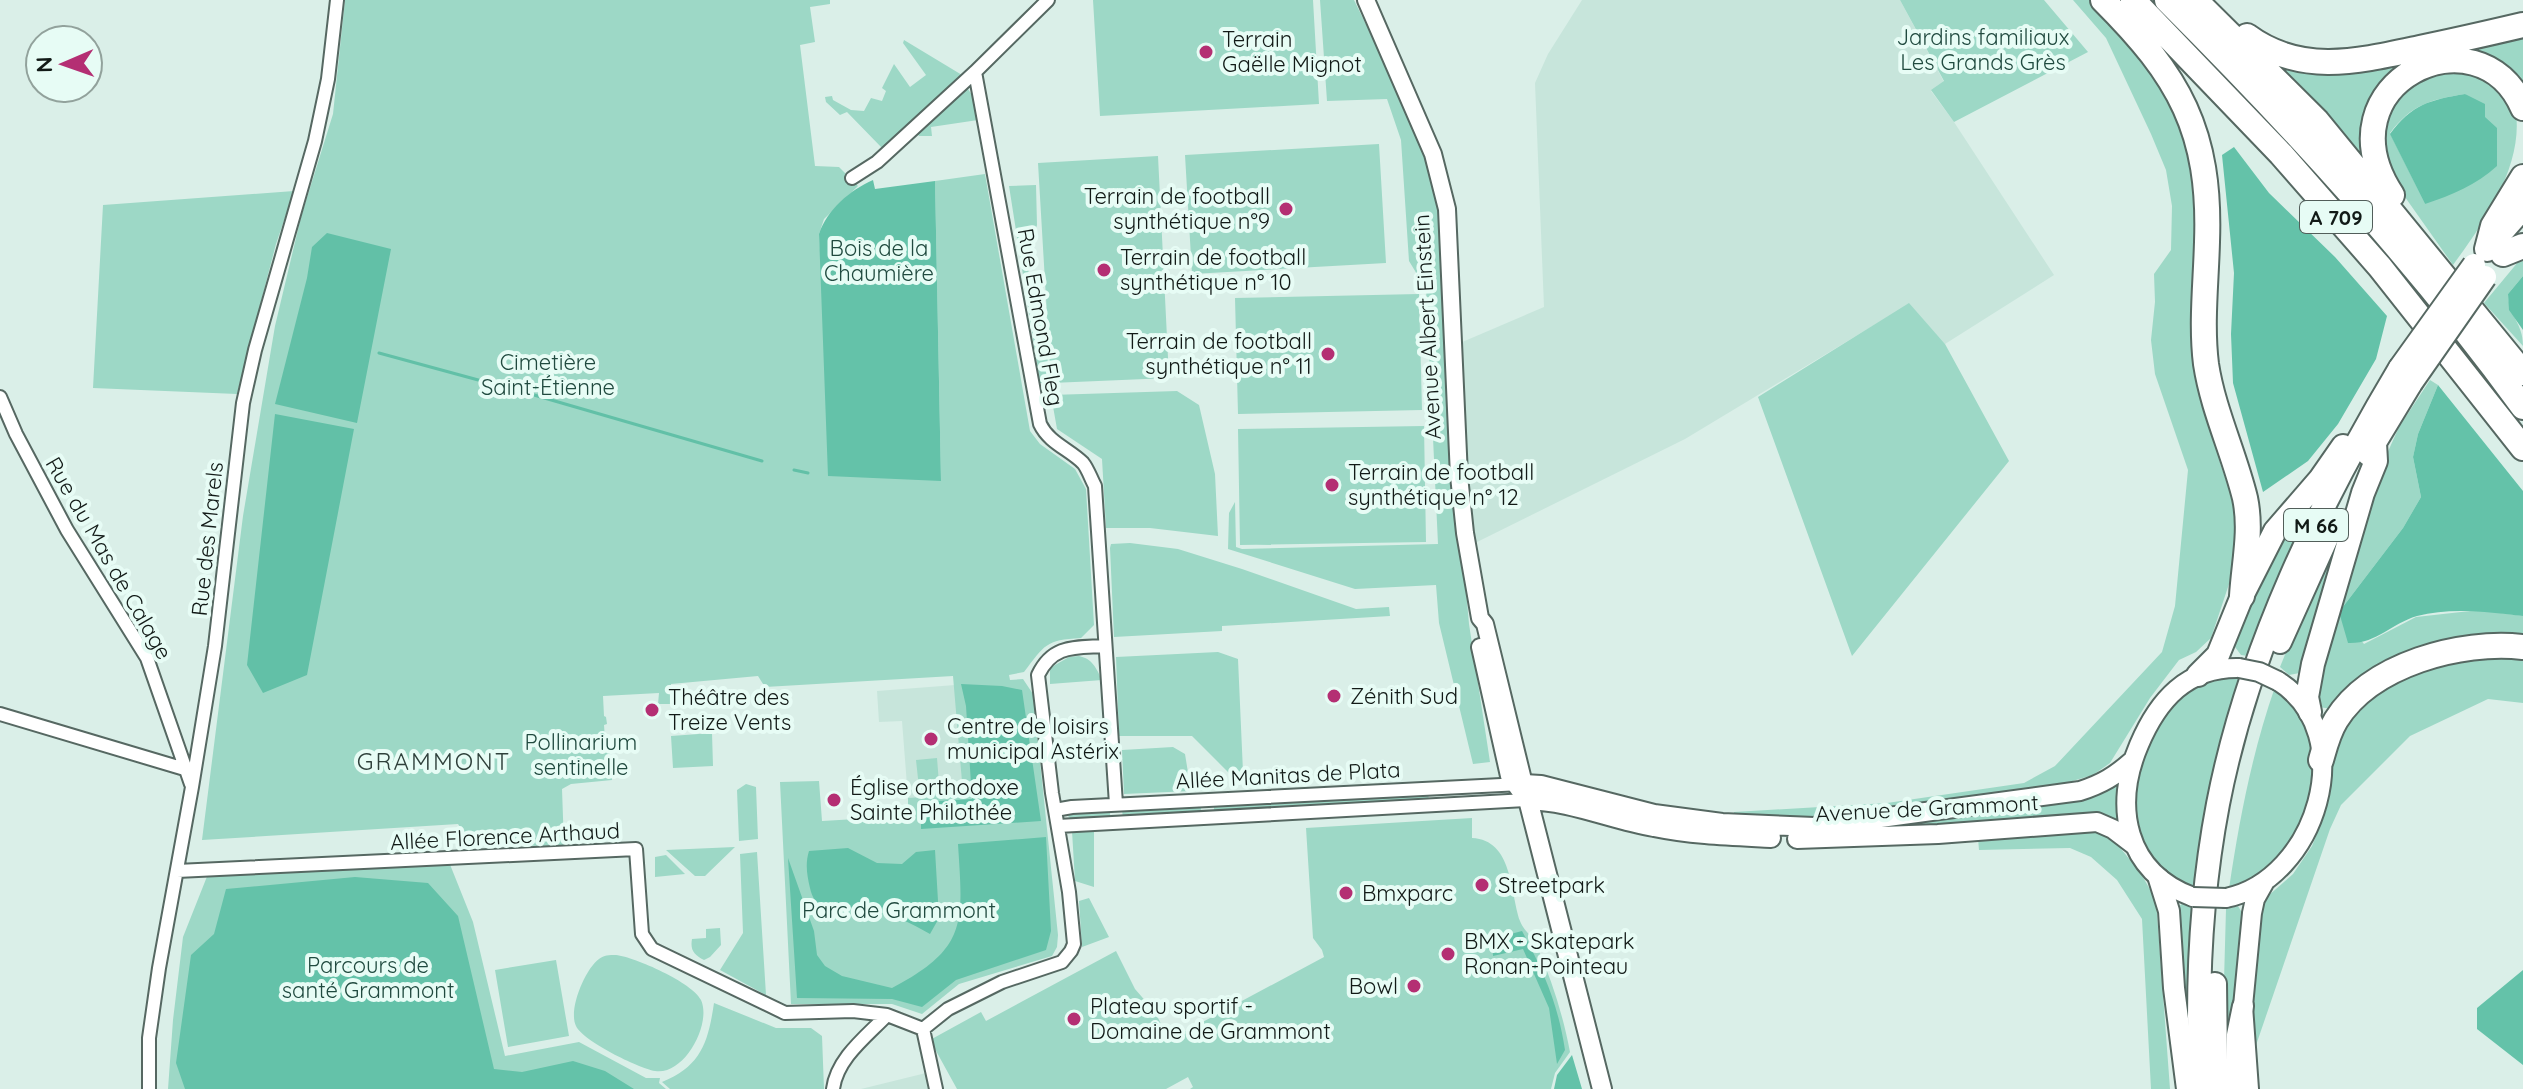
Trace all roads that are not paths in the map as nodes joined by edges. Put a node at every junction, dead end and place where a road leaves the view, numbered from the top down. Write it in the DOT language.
graph roads {
  1 [pos="337,0"];
  2 [pos="1048,0"];
  3 [pos="1366,0"];
  4 [pos="2103,0"];
  5 [pos="2133,0"];
  6 [pos="2167,0"];
  7 [pos="2195,0"];
  8 [pos="2204,0"];
  9 [pos="2523,25"];
  10 [pos="975,72"];
  11 [pos="2523,108"];
  12 [pos="2523,177"];
  13 [pos="852,178"];
  14 [pos="2523,208"];
  15 [pos="2523,231"];
  16 [pos="2423,248"];
  17 [pos="2494,258"];
  18 [pos="2496,338"];
  19 [pos="2523,361"];
  20 [pos="2523,373"];
  21 [pos="2406,376"];
  22 [pos="0,397"];
  23 [pos="2383,397"];
  24 [pos="2523,407"];
  25 [pos="2375,443"];
  26 [pos="2523,448"];
  27 [pos="2242,596"];
  28 [pos="1105,646"];
  29 [pos="2523,647"];
  30 [pos="2198,675"];
  31 [pos="2310,712"];
  32 [pos="0,714"];
  33 [pos="2321,760"];
  34 [pos="2132,761"];
  35 [pos="188,770"];
  36 [pos="192,787"];
  37 [pos="1521,789"];
  38 [pos="1559,803"];
  39 [pos="1116,804"];
  40 [pos="1055,810"];
  41 [pos="1058,826"];
  42 [pos="1534,828"];
  43 [pos="1718,829"];
  44 [pos="2134,845"];
  45 [pos="177,871"];
  46 [pos="2159,879"];
  47 [pos="2264,883"];
  48 [pos="2174,988"];
  49 [pos="2243,1006"];
  50 [pos="887,1015"];
  51 [pos="923,1029"];
  52 [pos="149,1089"];
  53 [pos="833,1089"];
  54 [pos="936,1089"];
  55 [pos="1602,1089"];
  56 [pos="2176,1089"];
  57 [pos="2187,1089"];
  58 [pos="2201,1089"];
  59 [pos="2220,1089"];
  60 [pos="2236,1089"];
  61 [pos="2249,1089"];
  1 -- 36 [label="street, Rue des Marels"];
  2 -- 10 [label="street"];
  3 -- 37 [label="street, Avenue Albert Einstein"];
  4 -- 27 [label="highway"];
  5 -- 26 [label="highway, A 709"];
  6 -- 24 [label="highway, A 709"];
  7 -- 16 [label="highway"];
  8 -- 9 [label="highway"];
  10 -- 13 [label="street"];
  10 -- 28 [label="street, Rue Edmond Fleg"];
  11 -- 16 [label="highway"];
  12 -- 17 [label="highway"];
  14 -- 17 [label="highway, M 66"];
  15 -- 17 [label="highway, M 66"];
  16 -- 18 [label="highway"];
  17 -- 21 [label="highway, M 66, bridge"];
  18 -- 19 [label="highway"];
  18 -- 20 [label="highway"];
  21 -- 23 [label="highway, M 66"];
  21 -- 25 [label="highway, M 66"];
  22 -- 35 [label="street, Rue du Mas de Calage"];
  23 -- 27 [label="highway, M 66"];
  23 -- 58 [label="highway, M 66"];
  25 -- 31 [label="highway, M 66"];
  25 -- 59 [label="highway, M 66"];
  27 -- 30 [label="highway, M 66"];
  28 -- 39 [label="street, Rue Edmond Fleg"];
  28 -- 40 [label="street"];
  29 -- 33 [label="highway"];
  30 -- 31 [label="main road, bridge"];
  30 -- 34 [label="main road"];
  31 -- 33 [label="main road"];
  32 -- 35 [label="street"];
  33 -- 47 [label="main road"];
  34 -- 43 [label="main road, Avenue de Grammont"];
  34 -- 44 [label="main road"];
  35 -- 36 [label="street, Rue du Mas de Calage"];
  36 -- 45 [label="street, Rue des Marels"];
  37 -- 38 [label="main road, Avenue de Grammont"];
  37 -- 39 [label="street, Allée Manitas de Plata"];
  37 -- 41 [label="street, Allée Manitas de Plata"];
  37 -- 42 [label="main road, Avenue Albert Einstein"];
  37 -- 43 [label="main road, Avenue de Grammont"];
  38 -- 42 [label="main road"];
  38 -- 43 [label="main road, Avenue de Grammont"];
  39 -- 40 [label="street, Allée Manitas de Plata"];
  40 -- 41 [label="street"];
  41 -- 51 [label="street"];
  42 -- 55 [label="main road, Avenue Albert Einstein"];
  43 -- 44 [label="main road, Avenue de Grammont"];
  44 -- 46 [label="main road"];
  45 -- 50 [label="street, Allée Florence Arthaud"];
  45 -- 52 [label="street, Rue des Marels"];
  46 -- 47 [label="main road, bridge"];
  46 -- 48 [label="main road"];
  47 -- 49 [label="main road"];
  48 -- 56 [label="main road"];
  48 -- 57 [label="main road"];
  49 -- 60 [label="main road"];
  49 -- 61 [label="main road"];
  50 -- 51 [label="street, Allée Florence Arthaud"];
  50 -- 53 [label="street"];
  51 -- 54 [label="street"];
}
